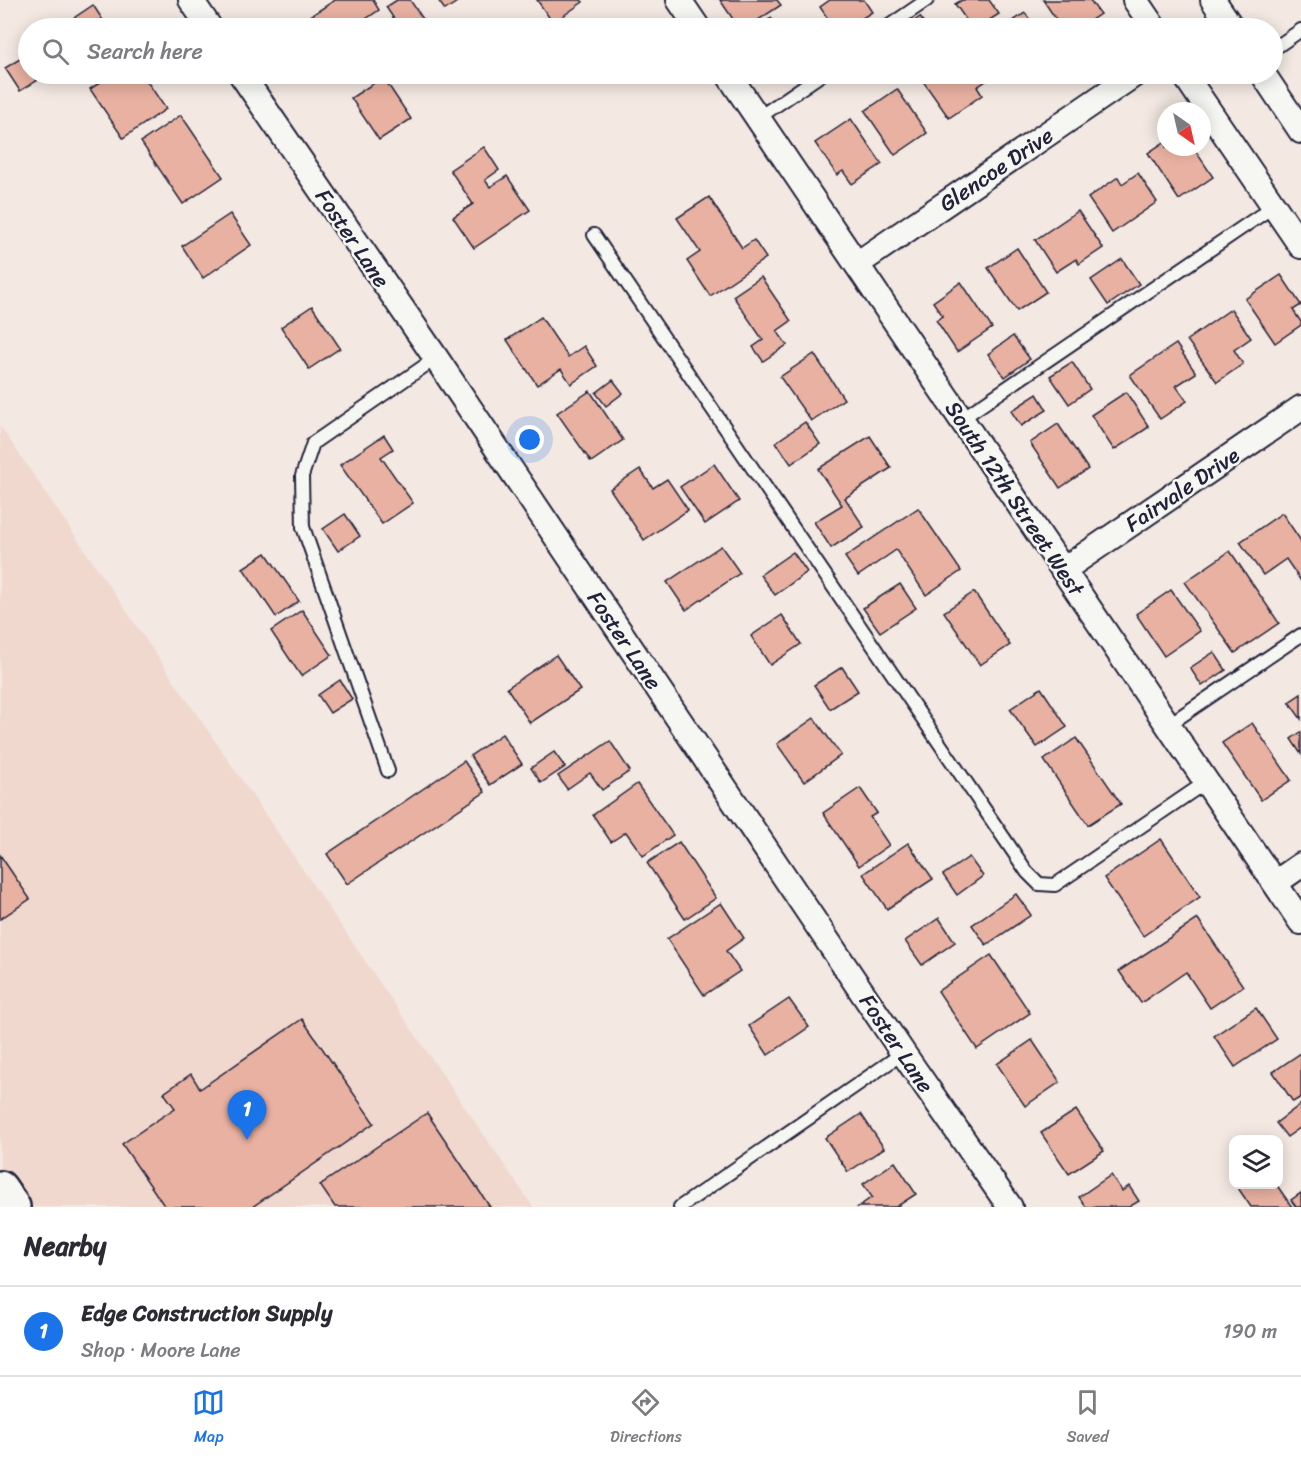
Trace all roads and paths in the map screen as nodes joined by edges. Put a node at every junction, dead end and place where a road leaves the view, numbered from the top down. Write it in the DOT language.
graph roads {
  1 [pos="191,0"];
  2 [pos="679,0"];
  3 [pos="927,0"];
  4 [pos="1134,0"];
  5 [pos="1213,0"];
  6 [pos="203,18"];
  7 [pos="691,18"];
  8 [pos="901,18"];
  9 [pos="1147,18"];
  10 [pos="1225,18"];
  11 [pos="1301,30"];
  12 [pos="1283,42"];
  13 [pos="248,84"];
  14 [pos="735,84"];
  15 [pos="807,84"];
  16 [pos="1120,84"];
  17 [pos="1191,84"];
  18 [pos="1270,84"];
  19 [pos="758,118"];
  20 [pos="1301,131"];
  21 [pos="1274,206"];
  22 [pos="594,235"];
  23 [pos="1301,246"];
  24 [pos="857,264"];
  25 [pos="436,358"];
  26 [pos="1301,408"];
  27 [pos="962,419"];
  28 [pos="1063,570"];
  29 [pos="1301,635"];
  30 [pos="1168,725"];
  31 [pos="388,771"];
  32 [pos="1206,782"];
  33 [pos="1301,865"];
  34 [pos="1275,883"];
  35 [pos="1301,922"];
  36 [pos="903,1053"];
  37 [pos="0,1188"];
  38 [pos="13,1207"];
  39 [pos="680,1207"];
  40 [pos="1010,1207"];
  1 -- 6 [label="street"];
  2 -- 7 [label="street"];
  3 -- 8 [label="lane"];
  4 -- 9 [label="street"];
  5 -- 10 [label="street"];
  11 -- 12 [label="lane"];
  13 -- 25 [label="street, Foster Lane"];
  14 -- 19 [label="street, South 12th Street West"];
  15 -- 19 [label="lane"];
  16 -- 24 [label="street, Glencoe Drive"];
  17 -- 21 [label="street"];
  18 -- 20 [label="street"];
  19 -- 24 [label="street, South 12th Street West"];
  21 -- 23 [label="street"];
  21 -- 27 [label="lane"];
  22 -- 32 [label="lane"];
  24 -- 27 [label="street, South 12th Street West"];
  25 -- 31 [label="lane"];
  25 -- 36 [label="street, Foster Lane"];
  26 -- 28 [label="street, Fairvale Drive"];
  27 -- 28 [label="street, South 12th Street West"];
  28 -- 30 [label="street, South 12th Street West"];
  29 -- 30 [label="lane"];
  30 -- 32 [label="street, South 12th Street West"];
  32 -- 34 [label="street, South 12th Street West"];
  33 -- 34 [label="street"];
  34 -- 35 [label="street, South 12th Street West"];
  36 -- 39 [label="lane"];
  36 -- 40 [label="street, Foster Lane"];
  37 -- 38 [label="street"];
}
